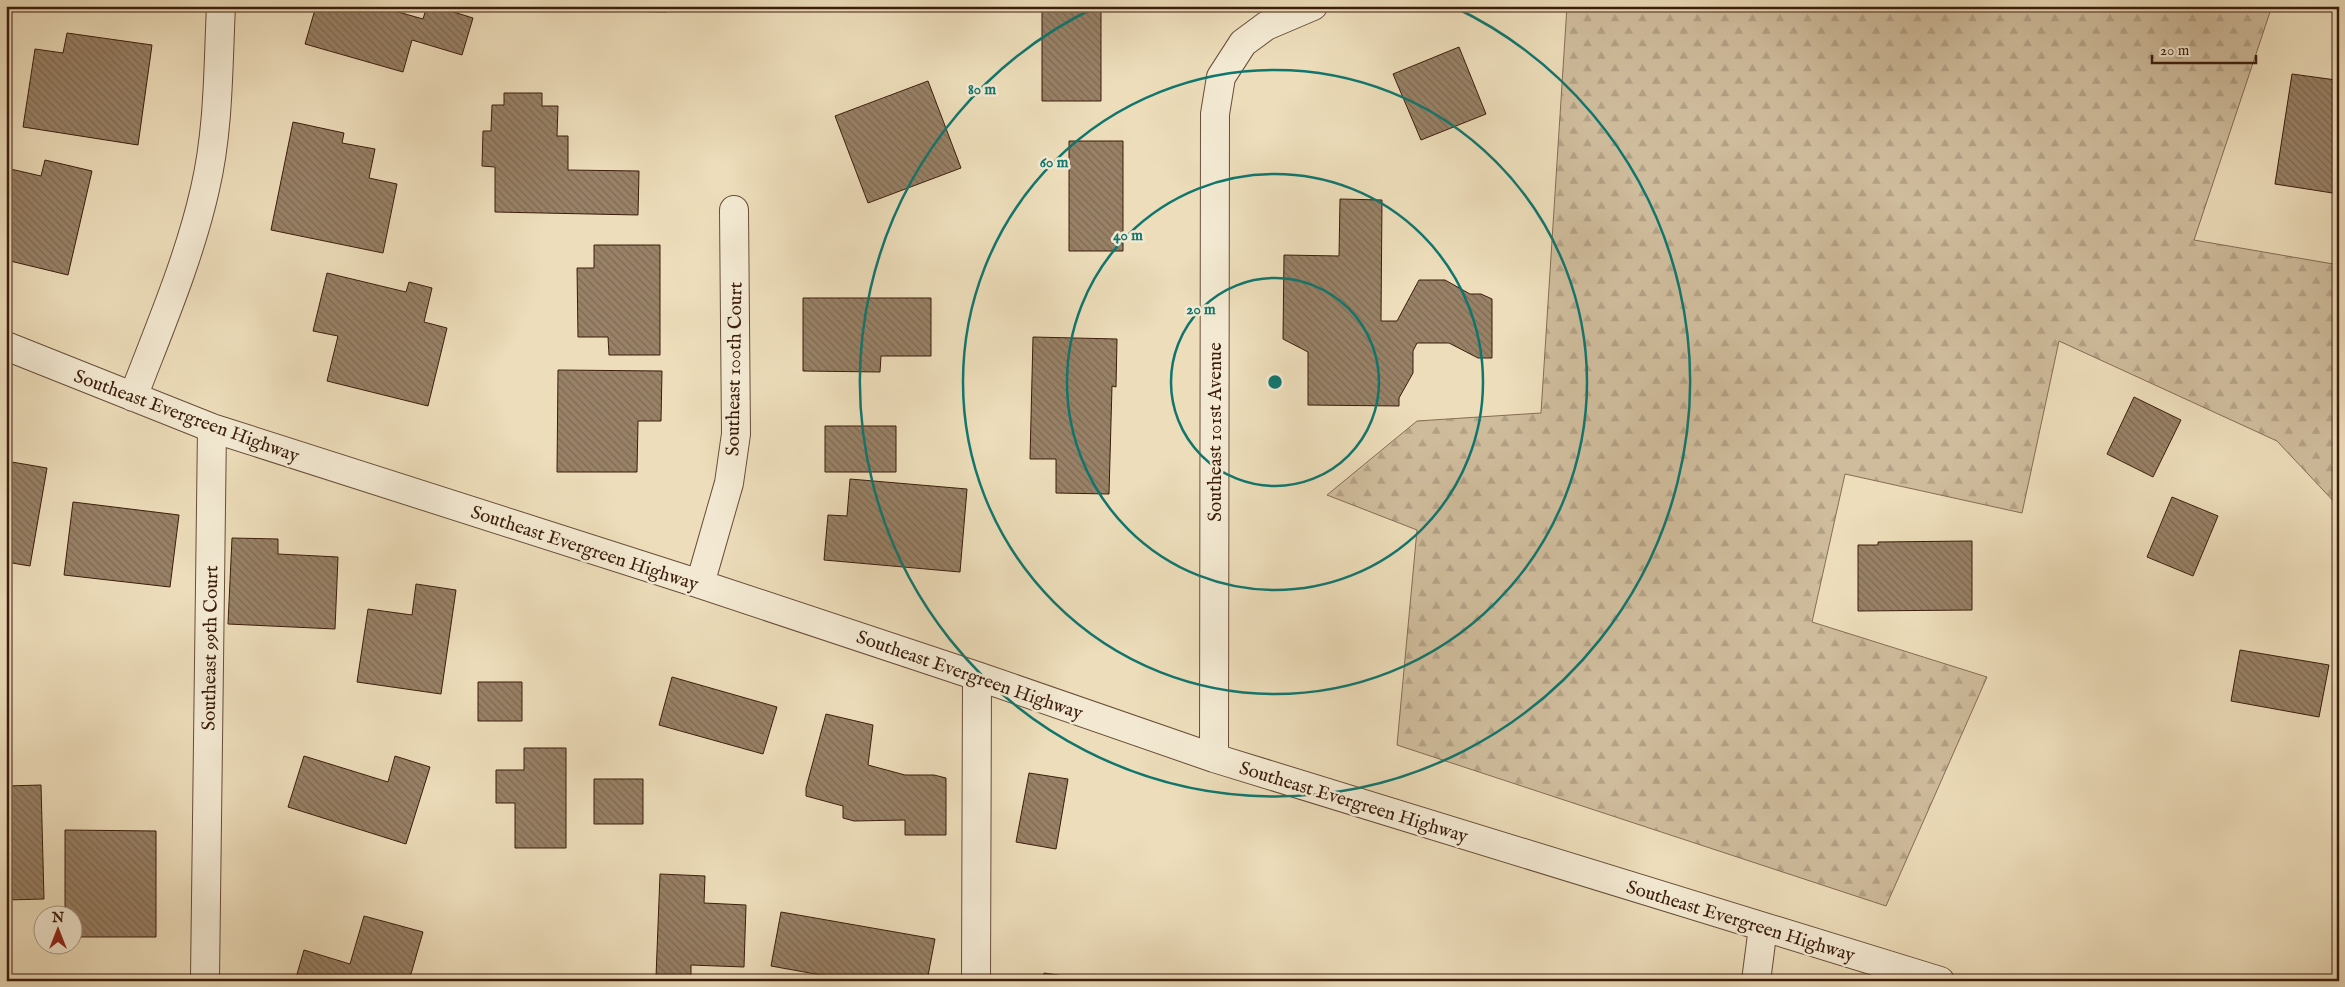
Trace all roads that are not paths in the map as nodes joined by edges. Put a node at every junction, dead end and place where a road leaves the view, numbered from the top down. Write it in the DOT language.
graph roads {
  1 [pos="220,6"];
  2 [pos="1313,6"];
  3 [pos="734,210"];
  4 [pos="6,346"];
  5 [pos="132,398"];
  6 [pos="212,428"];
  7 [pos="700,584"];
  8 [pos="977,676"];
  9 [pos="1214,758"];
  10 [pos="1763,927"];
  11 [pos="205,978"];
  12 [pos="976,981"];
  13 [pos="1756,981"];
  14 [pos="1940,981"];
  1 -- 5 [label="street"];
  2 -- 9 [label="street, Southeast 101st Avenue"];
  3 -- 7 [label="street, Southeast 100th Court"];
  4 -- 5 [label="street, Southeast Evergreen Highway"];
  5 -- 6 [label="street, Southeast Evergreen Highway"];
  6 -- 7 [label="street, Southeast Evergreen Highway"];
  6 -- 11 [label="street, Southeast 99th Court"];
  7 -- 8 [label="street, Southeast Evergreen Highway"];
  8 -- 9 [label="street, Southeast Evergreen Highway"];
  8 -- 12 [label="street"];
  9 -- 10 [label="street, Southeast Evergreen Highway"];
  10 -- 13 [label="street"];
  10 -- 14 [label="street, Southeast Evergreen Highway"];
}
